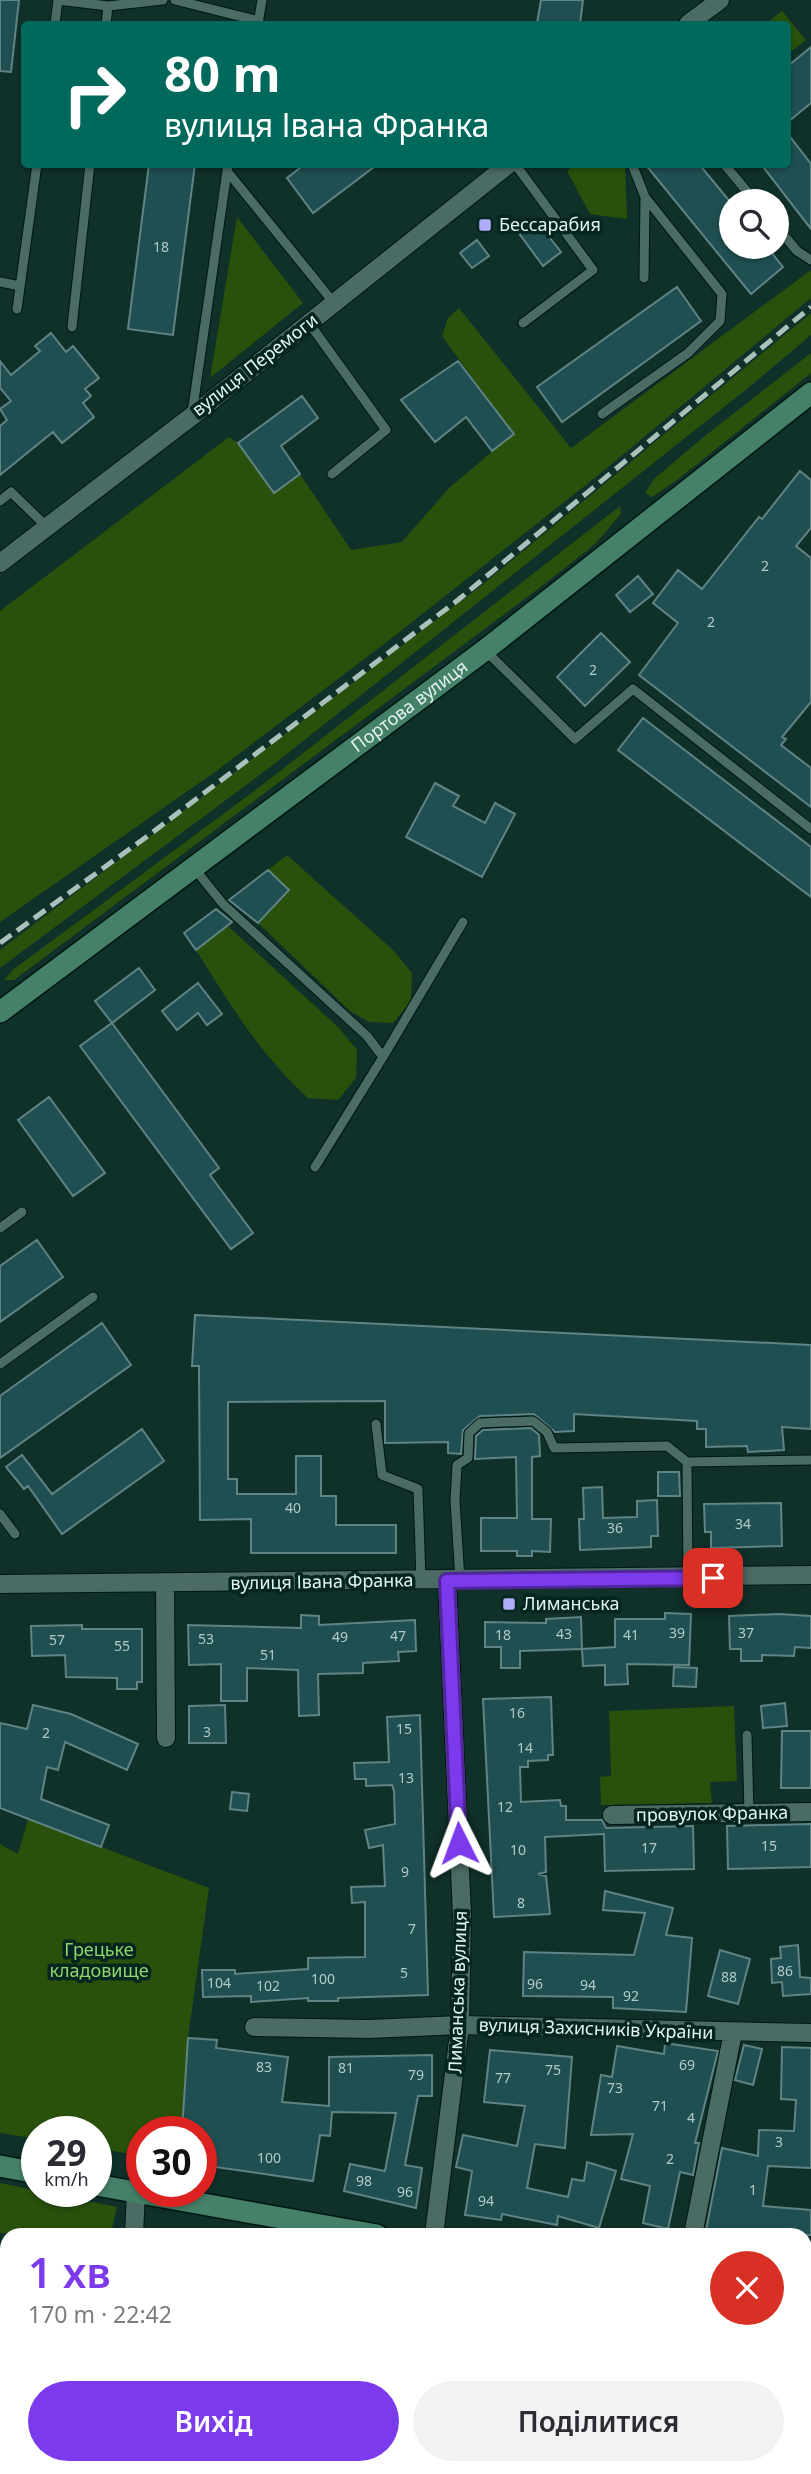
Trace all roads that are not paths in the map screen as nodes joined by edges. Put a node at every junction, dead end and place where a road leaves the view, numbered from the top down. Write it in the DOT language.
graph roads {
  1 [pos="163,0"];
  2 [pos="176,0"];
  3 [pos="262,0"];
  4 [pos="720,0"];
  5 [pos="108,6"];
  6 [pos="55,21"];
  7 [pos="106,21"];
  8 [pos="251,21"];
  9 [pos="258,21"];
  10 [pos="692,21"];
  11 [pos="36,168"];
  12 [pos="90,168"];
  13 [pos="228,168"];
  14 [pos="504,168"];
  15 [pos="517,168"];
  16 [pos="634,168"];
  17 [pos="727,168"];
  18 [pos="745,189"];
  19 [pos="645,197"];
  20 [pos="789,241"];
  21 [pos="811,260"];
  22 [pos="644,278"];
  23 [pos="0,282"];
  24 [pos="20,286"];
  25 [pos="334,303"];
  26 [pos="17,309"];
  27 [pos="309,323"];
  28 [pos="523,323"];
  29 [pos="72,327"];
  30 [pos="811,393"];
  31 [pos="602,414"];
  32 [pos="192,416"];
  33 [pos="332,474"];
  34 [pos="0,501"];
  35 [pos="47,527"];
  36 [pos="0,563"];
  37 [pos="485,650"];
  38 [pos="811,829"];
  39 [pos="194,867"];
  40 [pos="463,922"];
  41 [pos="0,1012"];
  42 [pos="383,1057"];
  43 [pos="315,1167"];
  44 [pos="22,1212"];
  45 [pos="0,1228"];
  46 [pos="93,1297"];
  47 [pos="0,1364"];
  48 [pos="376,1424"];
  49 [pos="811,1460"];
  50 [pos="687,1462"];
  51 [pos="0,1514"];
  52 [pos="15,1534"];
  53 [pos="811,1575"];
  54 [pos="688,1578"];
  55 [pos="421,1581"];
  56 [pos="454,1581"];
  57 [pos="165,1583"];
  58 [pos="0,1584"];
  59 [pos="747,1735"];
  60 [pos="166,1738"];
  61 [pos="811,1812"];
  62 [pos="749,1813"];
  63 [pos="612,1815"];
  64 [pos="460,2025"];
  65 [pos="254,2027"];
  66 [pos="733,2032"];
  67 [pos="811,2033"];
  68 [pos="0,2166"];
  69 [pos="21,2170"];
  70 [pos="217,2206"];
  71 [pos="135,2207"];
  72 [pos="134,2228"];
  73 [pos="338,2228"];
  74 [pos="435,2228"];
  75 [pos="694,2228"];
  1 -- 5 [label="lane"];
  2 -- 8 [label="lane"];
  3 -- 9 [label="lane"];
  4 -- 10 [label="street"];
  5 -- 6 [label="lane"];
  5 -- 7 [label="lane"];
  11 -- 24 [label="lane"];
  12 -- 29 [label="lane"];
  13 -- 25 [label="lane"];
  13 -- 32 [label="lane"];
  14 -- 25 [label="street, вулиця Перемоги"];
  15 -- 28 [label="lane"];
  16 -- 19 [label="lane"];
  17 -- 18 [label="lane"];
  19 -- 22 [label="lane"];
  19 -- 31 [label="lane"];
  20 -- 21 [label="lane"];
  23 -- 24 [label="lane"];
  24 -- 26 [label="lane"];
  25 -- 27 [label="street, вулиця Перемоги"];
  27 -- 32 [label="street, вулиця Перемоги"];
  27 -- 33 [label="lane"];
  30 -- 37 [label="main road, Портова вулиця"];
  32 -- 35 [label="street, вулиця Перемоги"];
  34 -- 35 [label="lane"];
  35 -- 36 [label="street, вулиця Перемоги"];
  37 -- 38 [label="lane"];
  37 -- 39 [label="main road, Портова вулиця"];
  39 -- 41 [label="main road, Портова вулиця"];
  39 -- 42 [label="lane"];
  40 -- 42 [label="lane"];
  42 -- 43 [label="lane"];
  44 -- 45 [label="lane"];
  46 -- 47 [label="lane"];
  48 -- 55 [label="lane"];
  49 -- 50 [label="lane"];
  50 -- 54 [label="lane"];
  50 -- 56 [label="lane"];
  51 -- 52 [label="lane"];
  53 -- 54 [label="street, вулиця Івана Франка"];
  54 -- 56 [label="street, вулиця Івана Франка"];
  55 -- 56 [label="street, вулиця Івана Франка"];
  55 -- 57 [label="street, вулиця Івана Франка"];
  56 -- 64 [label="street, Лиманська вулиця"];
  57 -- 58 [label="street, вулиця Івана Франка"];
  57 -- 60 [label="street"];
  59 -- 62 [label="lane"];
  61 -- 62 [label="street, провулок Франка"];
  62 -- 63 [label="street, провулок Франка"];
  64 -- 65 [label="street, вулиця Захисників України"];
  64 -- 66 [label="street, вулиця Захисників України"];
  64 -- 74 [label="street, Лиманська вулиця"];
  66 -- 67 [label="street, вулиця Захисників України"];
  66 -- 75 [label="street"];
  68 -- 69 [label="main road"];
  70 -- 73 [label="main road"];
  71 -- 72 [label="street"];
}
